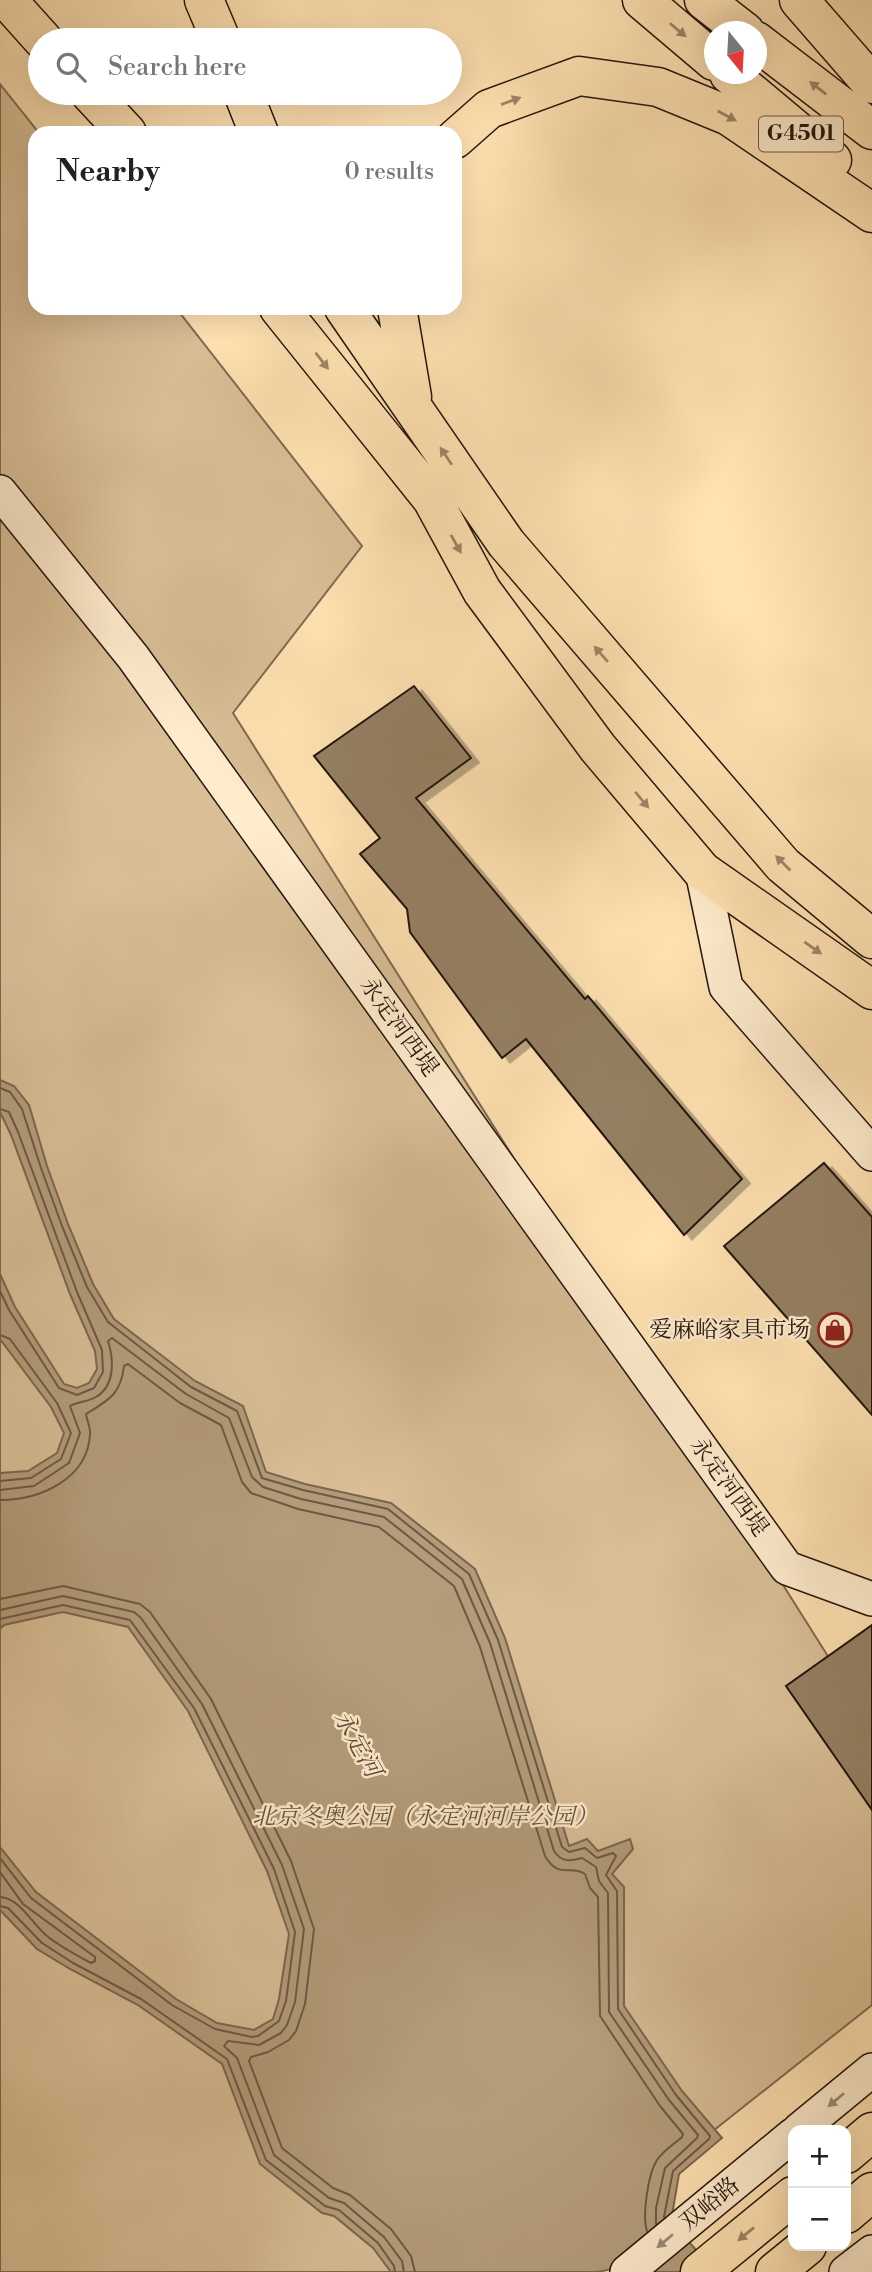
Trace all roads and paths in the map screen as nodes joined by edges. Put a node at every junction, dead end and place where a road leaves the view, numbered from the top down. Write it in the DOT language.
graph roads {
  1 [pos="6,0"];
  2 [pos="177,0"];
  3 [pos="204,0"];
  4 [pos="642,0"];
  5 [pos="704,0"];
  6 [pos="799,0"];
  7 [pos="731,21"];
  8 [pos="32,28"];
  9 [pos="189,28"];
  10 [pos="216,28"];
  11 [pos="767,48"];
  12 [pos="704,52"];
  13 [pos="741,84"];
  14 [pos="872,84"];
  15 [pos="101,105"];
  16 [pos="220,105"];
  17 [pos="248,105"];
  18 [pos="121,126"];
  19 [pos="229,126"];
  20 [pos="257,126"];
  21 [pos="872,130"];
  22 [pos="462,133"];
  23 [pos="872,194"];
  24 [pos="872,213"];
  25 [pos="285,315"];
  26 [pos="330,315"];
  27 [pos="349,315"];
  28 [pos="398,315"];
  29 [pos="414,410"];
  30 [pos="0,492"];
  31 [pos="432,499"];
  32 [pos="702,871"];
  33 [pos="872,939"];
  34 [pos="872,990"];
  35 [pos="872,1154"];
  36 [pos="872,1599"];
  37 [pos="872,2070"];
  38 [pos="805,2125"];
  39 [pos="872,2132"];
  40 [pos="788,2139"];
  41 [pos="851,2150"];
  42 [pos="872,2192"];
  43 [pos="788,2200"];
  44 [pos="851,2210"];
  45 [pos="801,2251"];
  46 [pos="872,2252"];
  47 [pos="627,2272"];
  48 [pos="699,2272"];
  49 [pos="775,2272"];
  50 [pos="846,2272"];
  1 -- 8 [label="highway"];
  2 -- 9 [label="highway"];
  3 -- 10 [label="highway"];
  4 -- 12 [label="highway, one-way"];
  5 -- 7 [label="highway"];
  6 -- 14 [label="highway"];
  21 -- 11 [label="highway, G4501, one-way"];
  13 -- 23 [label="highway, G4501"];
  15 -- 18 [label="highway"];
  16 -- 19 [label="highway"];
  17 -- 20 [label="highway"];
  22 -- 24 [label="highway, one-way"];
  25 -- 31 [label="highway, one-way"];
  26 -- 31 [label="highway"];
  27 -- 29 [label="highway"];
  28 -- 29 [label="highway"];
  33 -- 29 [label="highway, one-way"];
  30 -- 36 [label="street, 永定河西堤"];
  31 -- 32 [label="highway, one-way"];
  32 -- 34 [label="highway, one-way"];
  32 -- 35 [label="street"];
  37 -- 38 [label="street, one-way"];
  39 -- 41 [label="highway"];
  40 -- 47 [label="street, 双峪路, one-way"];
  42 -- 44 [label="highway"];
  43 -- 48 [label="highway, 双峪路, one-way"];
  45 -- 49 [label="highway"];
  46 -- 50 [label="street"];
}
